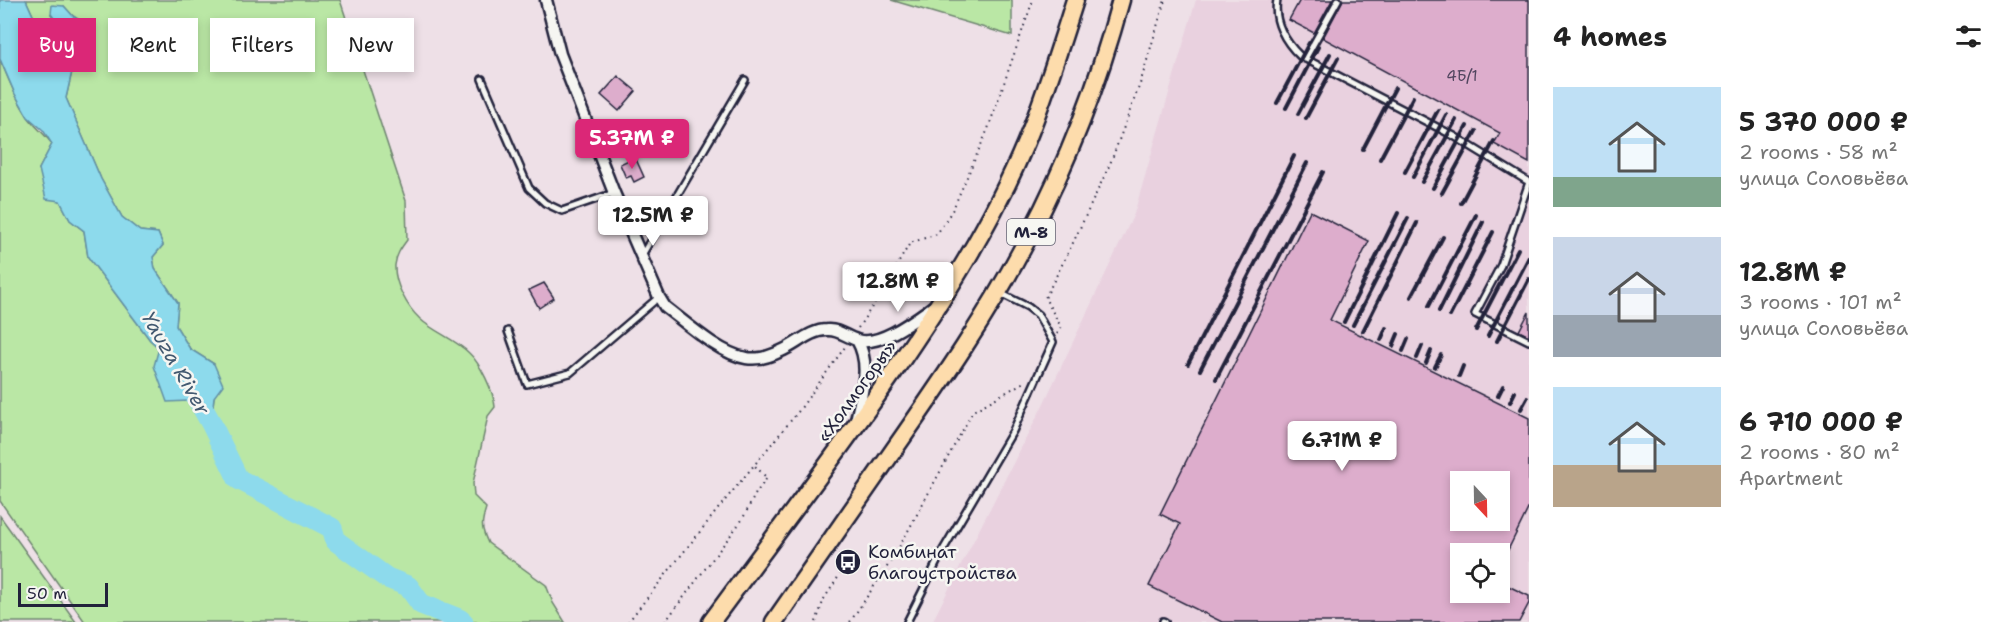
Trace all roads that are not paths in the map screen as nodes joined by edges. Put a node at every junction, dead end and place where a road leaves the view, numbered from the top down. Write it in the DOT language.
graph roads {
  1 [pos="546,0"];
  2 [pos="1075,0"];
  3 [pos="1121,0"];
  4 [pos="1277,0"];
  5 [pos="1338,0"];
  6 [pos="1305,59"];
  7 [pos="482,79"];
  8 [pos="745,80"];
  9 [pos="1529,182"];
  10 [pos="614,193"];
  11 [pos="641,256"];
  12 [pos="998,292"];
  13 [pos="659,297"];
  14 [pos="942,300"];
  15 [pos="508,331"];
  16 [pos="854,339"];
  17 [pos="1529,341"];
  18 [pos="854,428"];
  19 [pos="711,622"];
  20 [pos="774,622"];
  21 [pos="907,622"];
  1 -- 10 [label="street"];
  2 -- 14 [label="highway, «Холмогоры» / М-8"];
  3 -- 12 [label="highway, М-8"];
  4 -- 6 [label="lane"];
  5 -- 6 [label="lane"];
  6 -- 9 [label="lane"];
  7 -- 10 [label="lane"];
  8 -- 11 [label="lane"];
  9 -- 17 [label="lane"];
  10 -- 11 [label="street"];
  11 -- 13 [label="street"];
  12 -- 20 [label="highway, М-8"];
  12 -- 21 [label="lane"];
  13 -- 15 [label="lane"];
  13 -- 16 [label="street"];
  14 -- 16 [label="street"];
  14 -- 18 [label="highway, «Холмогоры» / М-8"];
  16 -- 18 [label="street"];
  18 -- 19 [label="highway, «Холмогоры» / М-8"];
}
